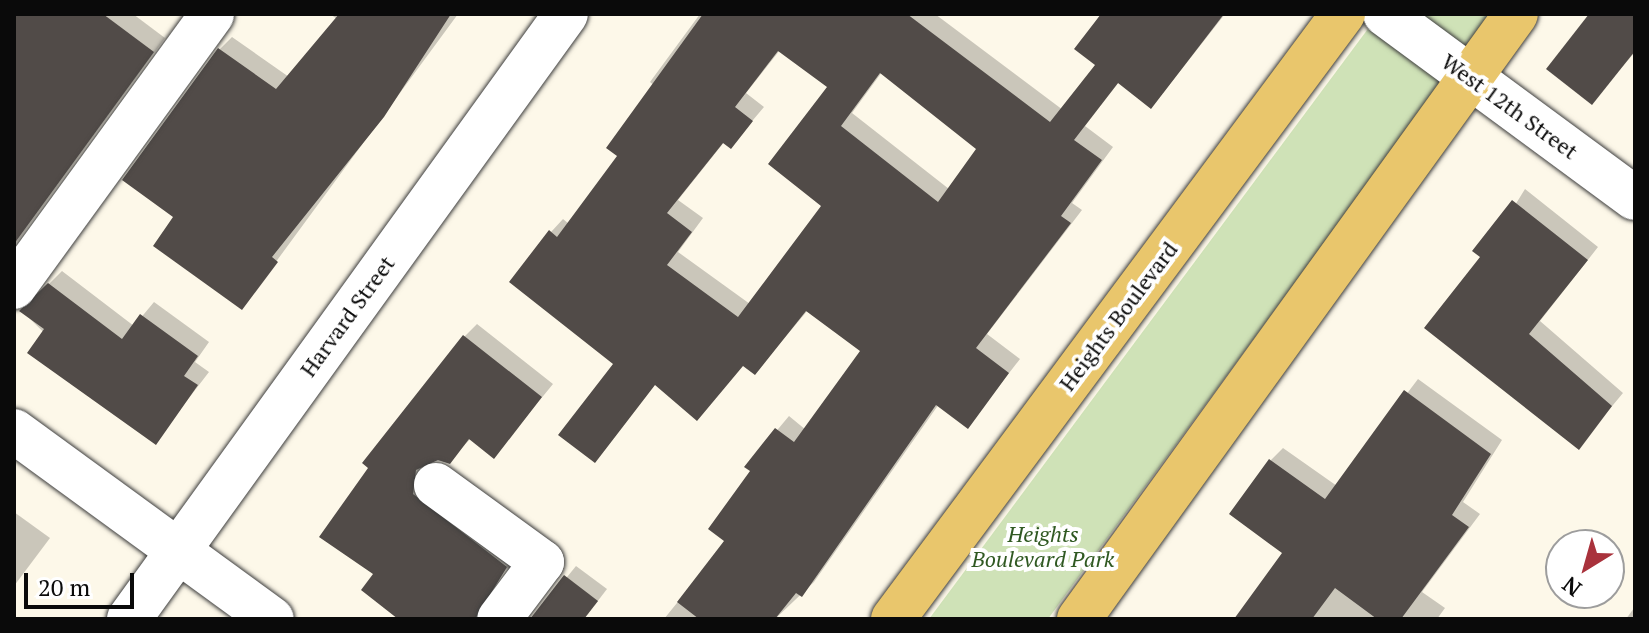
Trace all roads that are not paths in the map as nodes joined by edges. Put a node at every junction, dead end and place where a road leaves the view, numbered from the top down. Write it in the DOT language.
graph roads {
  1 [pos="212,14"];
  2 [pos="566,14"];
  3 [pos="1343,14"];
  4 [pos="1385,14"];
  5 [pos="1516,14"];
  6 [pos="1470,77"];
  7 [pos="1635,198"];
  8 [pos="14,287"];
  9 [pos="14,431"];
  10 [pos="436,485"];
  11 [pos="179,551"];
  12 [pos="129,619"];
  13 [pos="272,619"];
  14 [pos="499,619"];
  15 [pos="893,619"];
  16 [pos="1079,619"];
  1 -- 8 [label="street"];
  2 -- 11 [label="street, Harvard Street"];
  3 -- 15 [label="main road, Heights Boulevard"];
  4 -- 6 [label="street, West 12th Street"];
  5 -- 6 [label="main road"];
  6 -- 7 [label="street, West 12th Street"];
  6 -- 16 [label="main road"];
  9 -- 11 [label="street"];
  10 -- 14 [label="street"];
  11 -- 12 [label="street, Harvard Street"];
  11 -- 13 [label="street"];
}
